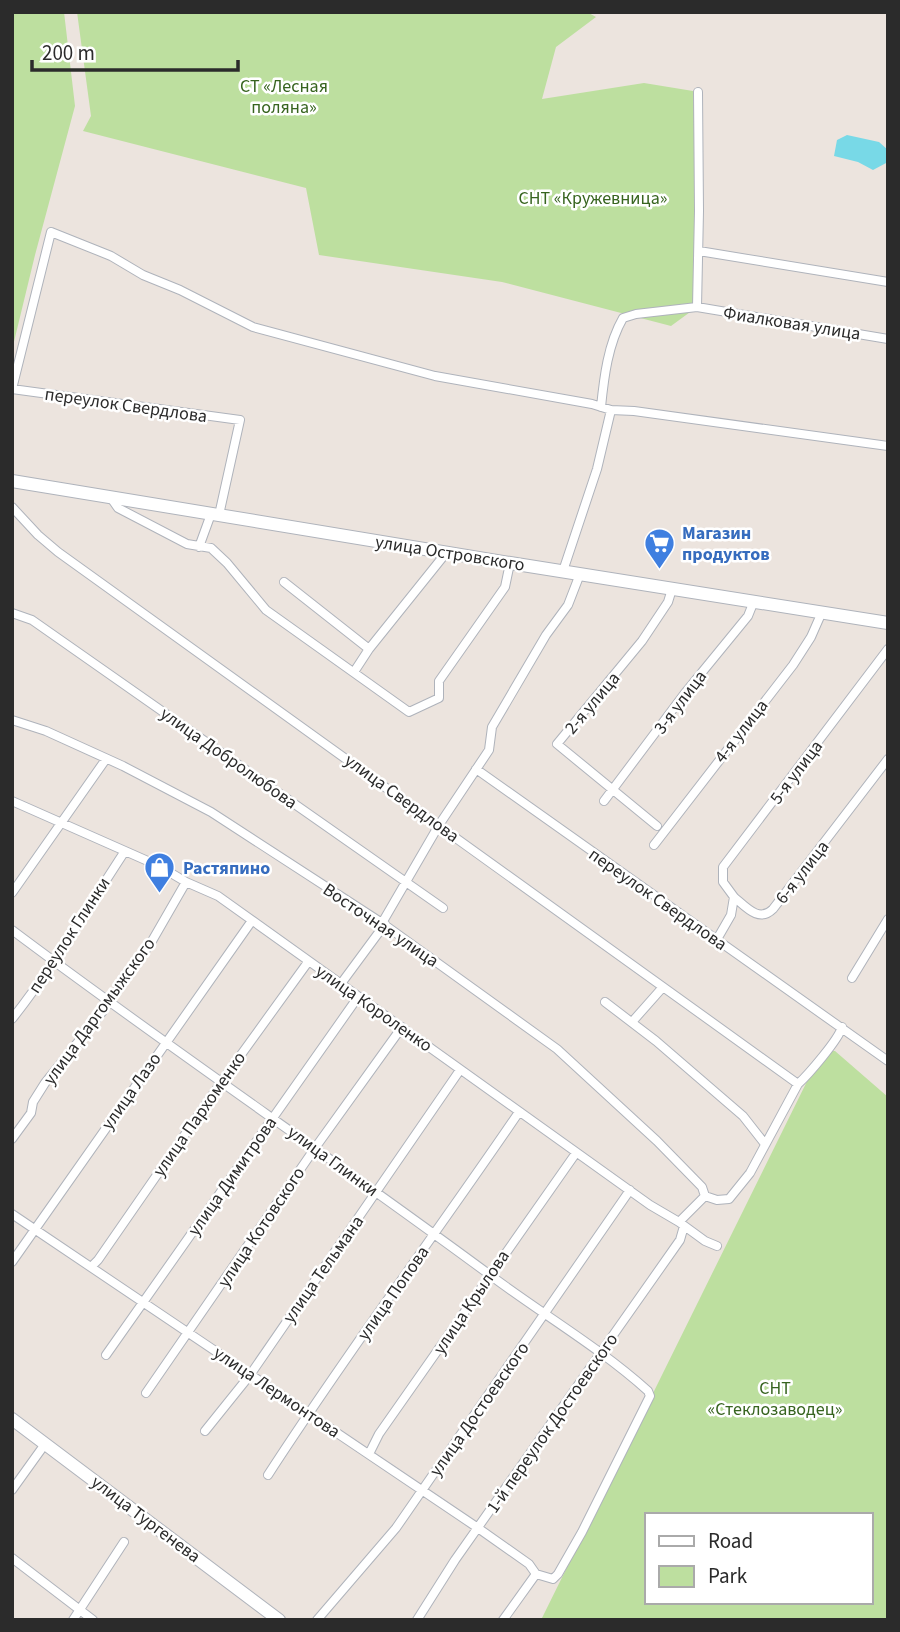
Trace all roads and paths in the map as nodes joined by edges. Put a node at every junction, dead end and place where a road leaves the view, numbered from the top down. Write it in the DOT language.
graph roads {
  1 [pos="698,92"];
  2 [pos="699,251"];
  3 [pos="888,282"];
  4 [pos="697,307"];
  5 [pos="888,339"];
  6 [pos="12,389"];
  7 [pos="601,407"];
  8 [pos="611,410"];
  9 [pos="888,446"];
  10 [pos="12,481"];
  11 [pos="111,498"];
  12 [pos="12,507"];
  13 [pos="215,515"];
  14 [pos="199,547"];
  15 [pos="446,553"];
  16 [pos="510,564"];
  17 [pos="562,571"];
  18 [pos="580,574"];
  19 [pos="284,582"];
  20 [pos="672,589"];
  21 [pos="754,601"];
  22 [pos="822,612"];
  23 [pos="12,614"];
  24 [pos="888,623"];
  25 [pos="369,649"];
  26 [pos="888,649"];
  27 [pos="354,672"];
  28 [pos="12,720"];
  29 [pos="106,759"];
  30 [pos="888,759"];
  31 [pos="476,769"];
  32 [pos="613,790"];
  33 [pos="12,801"];
  34 [pos="604,801"];
  35 [pos="63,823"];
  36 [pos="439,825"];
  37 [pos="657,826"];
  38 [pos="654,845"];
  39 [pos="125,851"];
  40 [pos="186,882"];
  41 [pos="405,883"];
  42 [pos="12,893"];
  43 [pos="734,897"];
  44 [pos="443,908"];
  45 [pos="888,919"];
  46 [pos="251,922"];
  47 [pos="383,924"];
  48 [pos="12,930"];
  49 [pos="716,941"];
  50 [pos="55,962"];
  51 [pos="308,962"];
  52 [pos="852,978"];
  53 [pos="340,985"];
  54 [pos="663,987"];
  55 [pos="358,997"];
  56 [pos="109,1000"];
  57 [pos="606,1002"];
  58 [pos="12,1019"];
  59 [pos="632,1021"];
  60 [pos="402,1027"];
  61 [pos="842,1027"];
  62 [pos="166,1041"];
  63 [pos="888,1061"];
  64 [pos="460,1070"];
  65 [pos="222,1081"];
  66 [pos="798,1084"];
  67 [pos="519,1112"];
  68 [pos="272,1117"];
  69 [pos="12,1139"];
  70 [pos="765,1144"];
  71 [pos="314,1148"];
  72 [pos="576,1153"];
  73 [pos="630,1191"];
  74 [pos="376,1192"];
  75 [pos="705,1196"];
  76 [pos="12,1214"];
  77 [pos="682,1224"];
  78 [pos="35,1228"];
  79 [pos="434,1233"];
  80 [pos="717,1246"];
  81 [pos="12,1262"];
  82 [pos="91,1267"];
  83 [pos="490,1275"];
  84 [pos="143,1303"];
  85 [pos="543,1314"];
  86 [pos="187,1332"];
  87 [pos="601,1352"];
  88 [pos="106,1355"];
  89 [pos="250,1375"];
  90 [pos="146,1393"];
  91 [pos="310,1414"];
  92 [pos="12,1419"];
  93 [pos="205,1431"];
  94 [pos="45,1444"];
  95 [pos="369,1454"];
  96 [pos="268,1475"];
  97 [pos="12,1490"];
  98 [pos="422,1491"];
  99 [pos="478,1528"];
  100 [pos="124,1542"];
  101 [pos="12,1558"];
  102 [pos="536,1574"];
  103 [pos="79,1609"];
  104 [pos="73,1620"];
  105 [pos="93,1620"];
  106 [pos="279,1620"];
  107 [pos="317,1620"];
  108 [pos="417,1620"];
  109 [pos="503,1620"];
  1 -- 2 [label="street"];
  2 -- 3 [label="street"];
  2 -- 4 [label="street"];
  4 -- 5 [label="street, Фиалковая улица"];
  4 -- 7 [label="street, Фиалковая улица"];
  6 -- 7 [label="street"];
  6 -- 13 [label="street, переулок Свердлова"];
  7 -- 8 [label="street"];
  8 -- 9 [label="street"];
  8 -- 17 [label="street"];
  10 -- 11 [label="street, улица Островского"];
  11 -- 13 [label="street, улица Островского"];
  11 -- 14 [label="street"];
  12 -- 36 [label="street, улица Свердлова"];
  13 -- 14 [label="street"];
  13 -- 15 [label="street, улица Островского"];
  14 -- 27 [label="street"];
  15 -- 16 [label="street, улица Островского"];
  15 -- 25 [label="street"];
  16 -- 17 [label="street, улица Островского"];
  16 -- 27 [label="street"];
  17 -- 18 [label="street, улица Островского"];
  18 -- 20 [label="street, улица Островского"];
  18 -- 31 [label="street"];
  19 -- 25 [label="street"];
  20 -- 21 [label="street, улица Островского"];
  20 -- 32 [label="street, 2-я улица"];
  21 -- 22 [label="street, улица Островского"];
  21 -- 32 [label="street, 3-я улица"];
  22 -- 24 [label="street, улица Островского"];
  22 -- 38 [label="street, 4-я улица"];
  23 -- 41 [label="street, улица Добролюбова"];
  25 -- 27 [label="street"];
  26 -- 43 [label="street, 5-я улица"];
  28 -- 29 [label="street, Восточная улица"];
  29 -- 35 [label="street"];
  29 -- 47 [label="street, Восточная улица"];
  30 -- 43 [label="street, 6-я улица"];
  31 -- 36 [label="street"];
  31 -- 49 [label="street, переулок Свердлова"];
  32 -- 34 [label="street, 3-я улица"];
  32 -- 37 [label="street, 2-я улица"];
  33 -- 35 [label="street, улица Короленко"];
  35 -- 39 [label="street, улица Короленко"];
  35 -- 42 [label="street"];
  36 -- 41 [label="street"];
  36 -- 54 [label="street, улица Свердлова"];
  39 -- 40 [label="street, улица Короленко"];
  39 -- 50 [label="street, переулок Глинки"];
  40 -- 46 [label="street, улица Короленко"];
  40 -- 56 [label="street, улица Даргомыжского"];
  41 -- 44 [label="street, улица Добролюбова"];
  41 -- 47 [label="street"];
  43 -- 49 [label="street"];
  45 -- 52 [label="street"];
  46 -- 51 [label="street, улица Короленко"];
  46 -- 62 [label="street, улица Лазо"];
  47 -- 53 [label="street"];
  47 -- 75 [label="street, Восточная улица"];
  48 -- 50 [label="street, улица Глинки"];
  49 -- 61 [label="street, переулок Свердлова"];
  50 -- 56 [label="street, улица Глинки"];
  50 -- 58 [label="street, переулок Глинки"];
  51 -- 53 [label="street, улица Короленко"];
  51 -- 65 [label="street, улица Пархоменко"];
  53 -- 55 [label="street, улица Короленко"];
  54 -- 59 [label="street"];
  54 -- 66 [label="street, улица Свердлова"];
  55 -- 60 [label="street, улица Короленко"];
  55 -- 68 [label="street, улица Димитрова"];
  56 -- 62 [label="street, улица Глинки"];
  56 -- 69 [label="street, улица Даргомыжского"];
  57 -- 59 [label="street"];
  59 -- 70 [label="street"];
  60 -- 64 [label="street, улица Короленко"];
  60 -- 71 [label="street, улица Котовского"];
  61 -- 63 [label="street, переулок Свердлова"];
  61 -- 66 [label="street"];
  62 -- 65 [label="street, улица Глинки"];
  62 -- 78 [label="street, улица Лазо"];
  64 -- 67 [label="street, улица Короленко"];
  64 -- 74 [label="street, улица Тельмана"];
  65 -- 68 [label="street, улица Глинки"];
  65 -- 82 [label="street, улица Пархоменко"];
  66 -- 70 [label="street"];
  67 -- 72 [label="street, улица Короленко"];
  67 -- 79 [label="street, улица Попова"];
  68 -- 71 [label="street, улица Глинки"];
  68 -- 84 [label="street, улица Димитрова"];
  70 -- 75 [label="street"];
  71 -- 74 [label="street, улица Глинки"];
  71 -- 86 [label="street, улица Котовского"];
  72 -- 73 [label="street, улица Короленко"];
  72 -- 83 [label="street, улица Крылова"];
  73 -- 77 [label="street, улица Короленко"];
  73 -- 85 [label="street, улица Достоевского"];
  74 -- 79 [label="street, улица Глинки"];
  74 -- 89 [label="street, улица Тельмана"];
  75 -- 77 [label="street, 1-й переулок Достоевского"];
  76 -- 78 [label="street, улица Лермонтова"];
  77 -- 80 [label="street, улица Короленко"];
  77 -- 87 [label="street, 1-й переулок Достоевского"];
  78 -- 81 [label="street, улица Лазо"];
  78 -- 82 [label="street, улица Лермонтова"];
  79 -- 83 [label="street, улица Глинки"];
  79 -- 91 [label="street, улица Попова"];
  82 -- 84 [label="street, улица Лермонтова"];
  83 -- 85 [label="street, улица Глинки"];
  83 -- 95 [label="street, улица Крылова"];
  84 -- 86 [label="street, улица Лермонтова"];
  84 -- 88 [label="street, улица Димитрова"];
  85 -- 87 [label="street, улица Глинки"];
  85 -- 98 [label="street, улица Достоевского"];
  86 -- 89 [label="street, улица Лермонтова"];
  86 -- 90 [label="street, улица Котовского"];
  87 -- 99 [label="street, 1-й переулок Достоевского"];
  87 -- 102 [label="street, улица Глинки"];
  89 -- 91 [label="street, улица Лермонтова"];
  89 -- 93 [label="street, улица Тельмана"];
  91 -- 95 [label="street, улица Лермонтова"];
  91 -- 96 [label="street, улица Попова"];
  92 -- 94 [label="street, улица Тургенева"];
  94 -- 97 [label="street"];
  94 -- 106 [label="street, улица Тургенева"];
  95 -- 98 [label="street, улица Лермонтова"];
  98 -- 99 [label="street, улица Лермонтова"];
  98 -- 107 [label="street, улица Достоевского"];
  99 -- 102 [label="street, улица Лермонтова"];
  99 -- 108 [label="street, 1-й переулок Достоевского"];
  100 -- 103 [label="street"];
  101 -- 103 [label="street"];
  102 -- 109 [label="street"];
  103 -- 104 [label="street"];
  103 -- 105 [label="street"];
}
